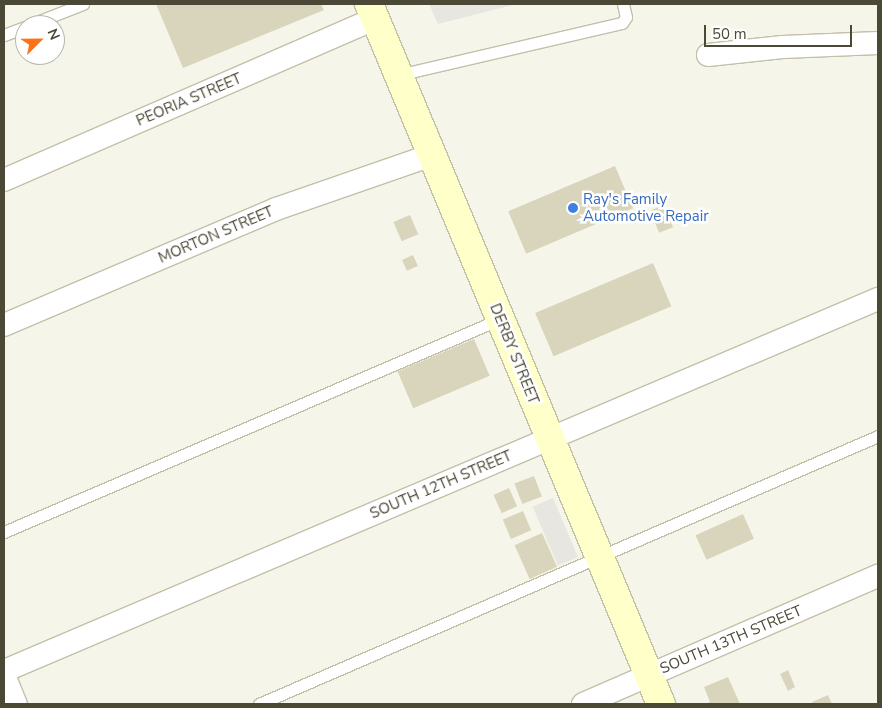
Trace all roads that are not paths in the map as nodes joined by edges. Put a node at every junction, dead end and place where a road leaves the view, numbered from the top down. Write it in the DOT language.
graph roads {
  1 [pos="83,4"];
  2 [pos="623,4"];
  3 [pos="372,12"];
  4 [pos="55,15"];
  5 [pos="878,43"];
  6 [pos="708,55"];
  7 [pos="398,75"];
  8 [pos="432,156"];
  9 [pos="4,180"];
  10 [pos="878,299"];
  11 [pos="500,319"];
  12 [pos="4,325"];
  13 [pos="878,436"];
  14 [pos="549,439"];
  15 [pos="4,532"];
  16 [pos="598,556"];
  17 [pos="878,576"];
  18 [pos="4,671"];
  19 [pos="649,675"];
  20 [pos="4,676"];
  21 [pos="607,699"];
  22 [pos="16,704"];
  23 [pos="259,704"];
  24 [pos="583,704"];
  25 [pos="661,704"];
  1 -- 4 [label="lane"];
  2 -- 7 [label="lane"];
  3 -- 7 [label="main road, DERBY STREET"];
  3 -- 9 [label="street, PEORIA STREET"];
  5 -- 6 [label="street"];
  7 -- 8 [label="main road, DERBY STREET"];
  8 -- 11 [label="main road, DERBY STREET"];
  8 -- 12 [label="street, MORTON STREET"];
  10 -- 14 [label="street, SOUTH 12TH STREET"];
  11 -- 14 [label="main road, DERBY STREET"];
  11 -- 15 [label="lane"];
  13 -- 16 [label="lane"];
  14 -- 16 [label="main road, DERBY STREET"];
  14 -- 18 [label="street, SOUTH 12TH STREET"];
  16 -- 19 [label="main road, DERBY STREET"];
  16 -- 23 [label="lane"];
  17 -- 19 [label="street, SOUTH 13TH STREET"];
  19 -- 21 [label="street, SOUTH 13TH STREET"];
  19 -- 25 [label="main road, DERBY STREET"];
  20 -- 22 [label="street"];
  21 -- 24 [label="street, SOUTH 13TH STREET"];
}
